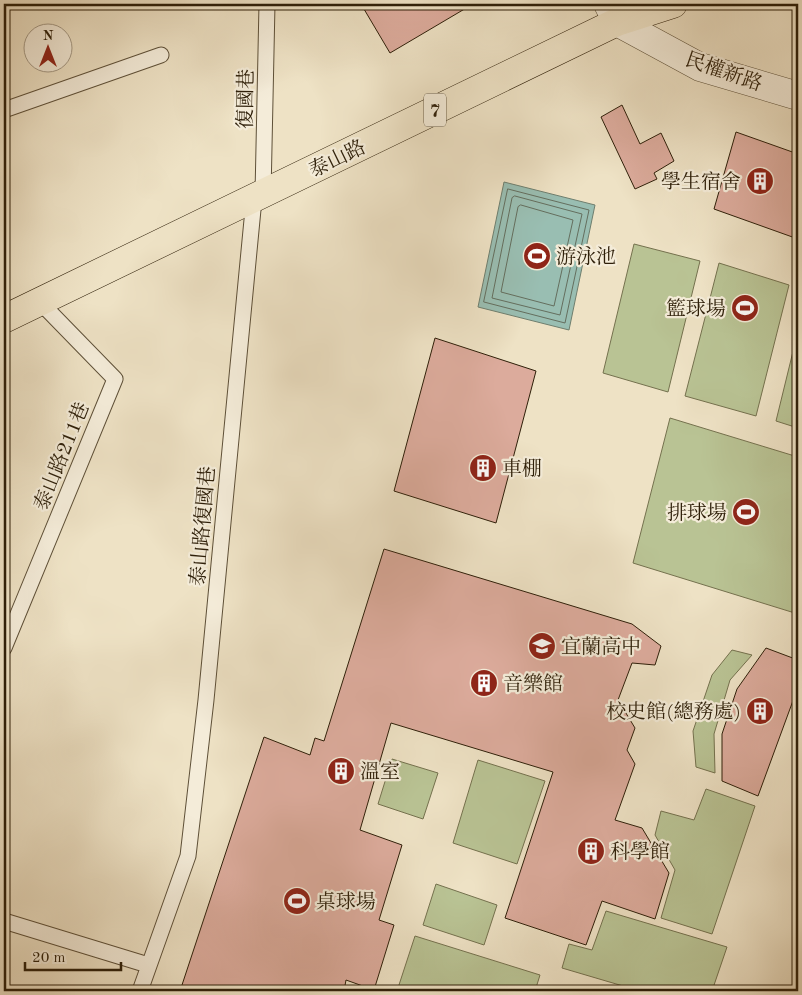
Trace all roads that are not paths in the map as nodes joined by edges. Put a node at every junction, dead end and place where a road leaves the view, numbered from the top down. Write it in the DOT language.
graph roads {
  1 [pos="267,4"];
  2 [pos="673,4"];
  3 [pos="613,13"];
  4 [pos="161,55"];
  5 [pos="798,96"];
  6 [pos="4,110"];
  7 [pos="258,197"];
  8 [pos="40,302"];
  9 [pos="4,319"];
  10 [pos="4,648"];
  11 [pos="4,921"];
  12 [pos="148,965"];
  13 [pos="140,991"];
  1 -- 7 [label="lane, 復國巷"];
  2 -- 3 [label="main road, 泰山路 / 7"];
  3 -- 5 [label="street, 民權新路"];
  3 -- 7 [label="main road, 泰山路 / 7"];
  4 -- 6 [label="lane"];
  7 -- 8 [label="main road, 泰山路 / 7"];
  7 -- 12 [label="lane, 泰山路復國巷"];
  8 -- 9 [label="main road, 泰山路 / 7"];
  8 -- 10 [label="lane, 泰山路211巷"];
  11 -- 12 [label="lane"];
  12 -- 13 [label="lane, 泰山路復國巷"];
}
